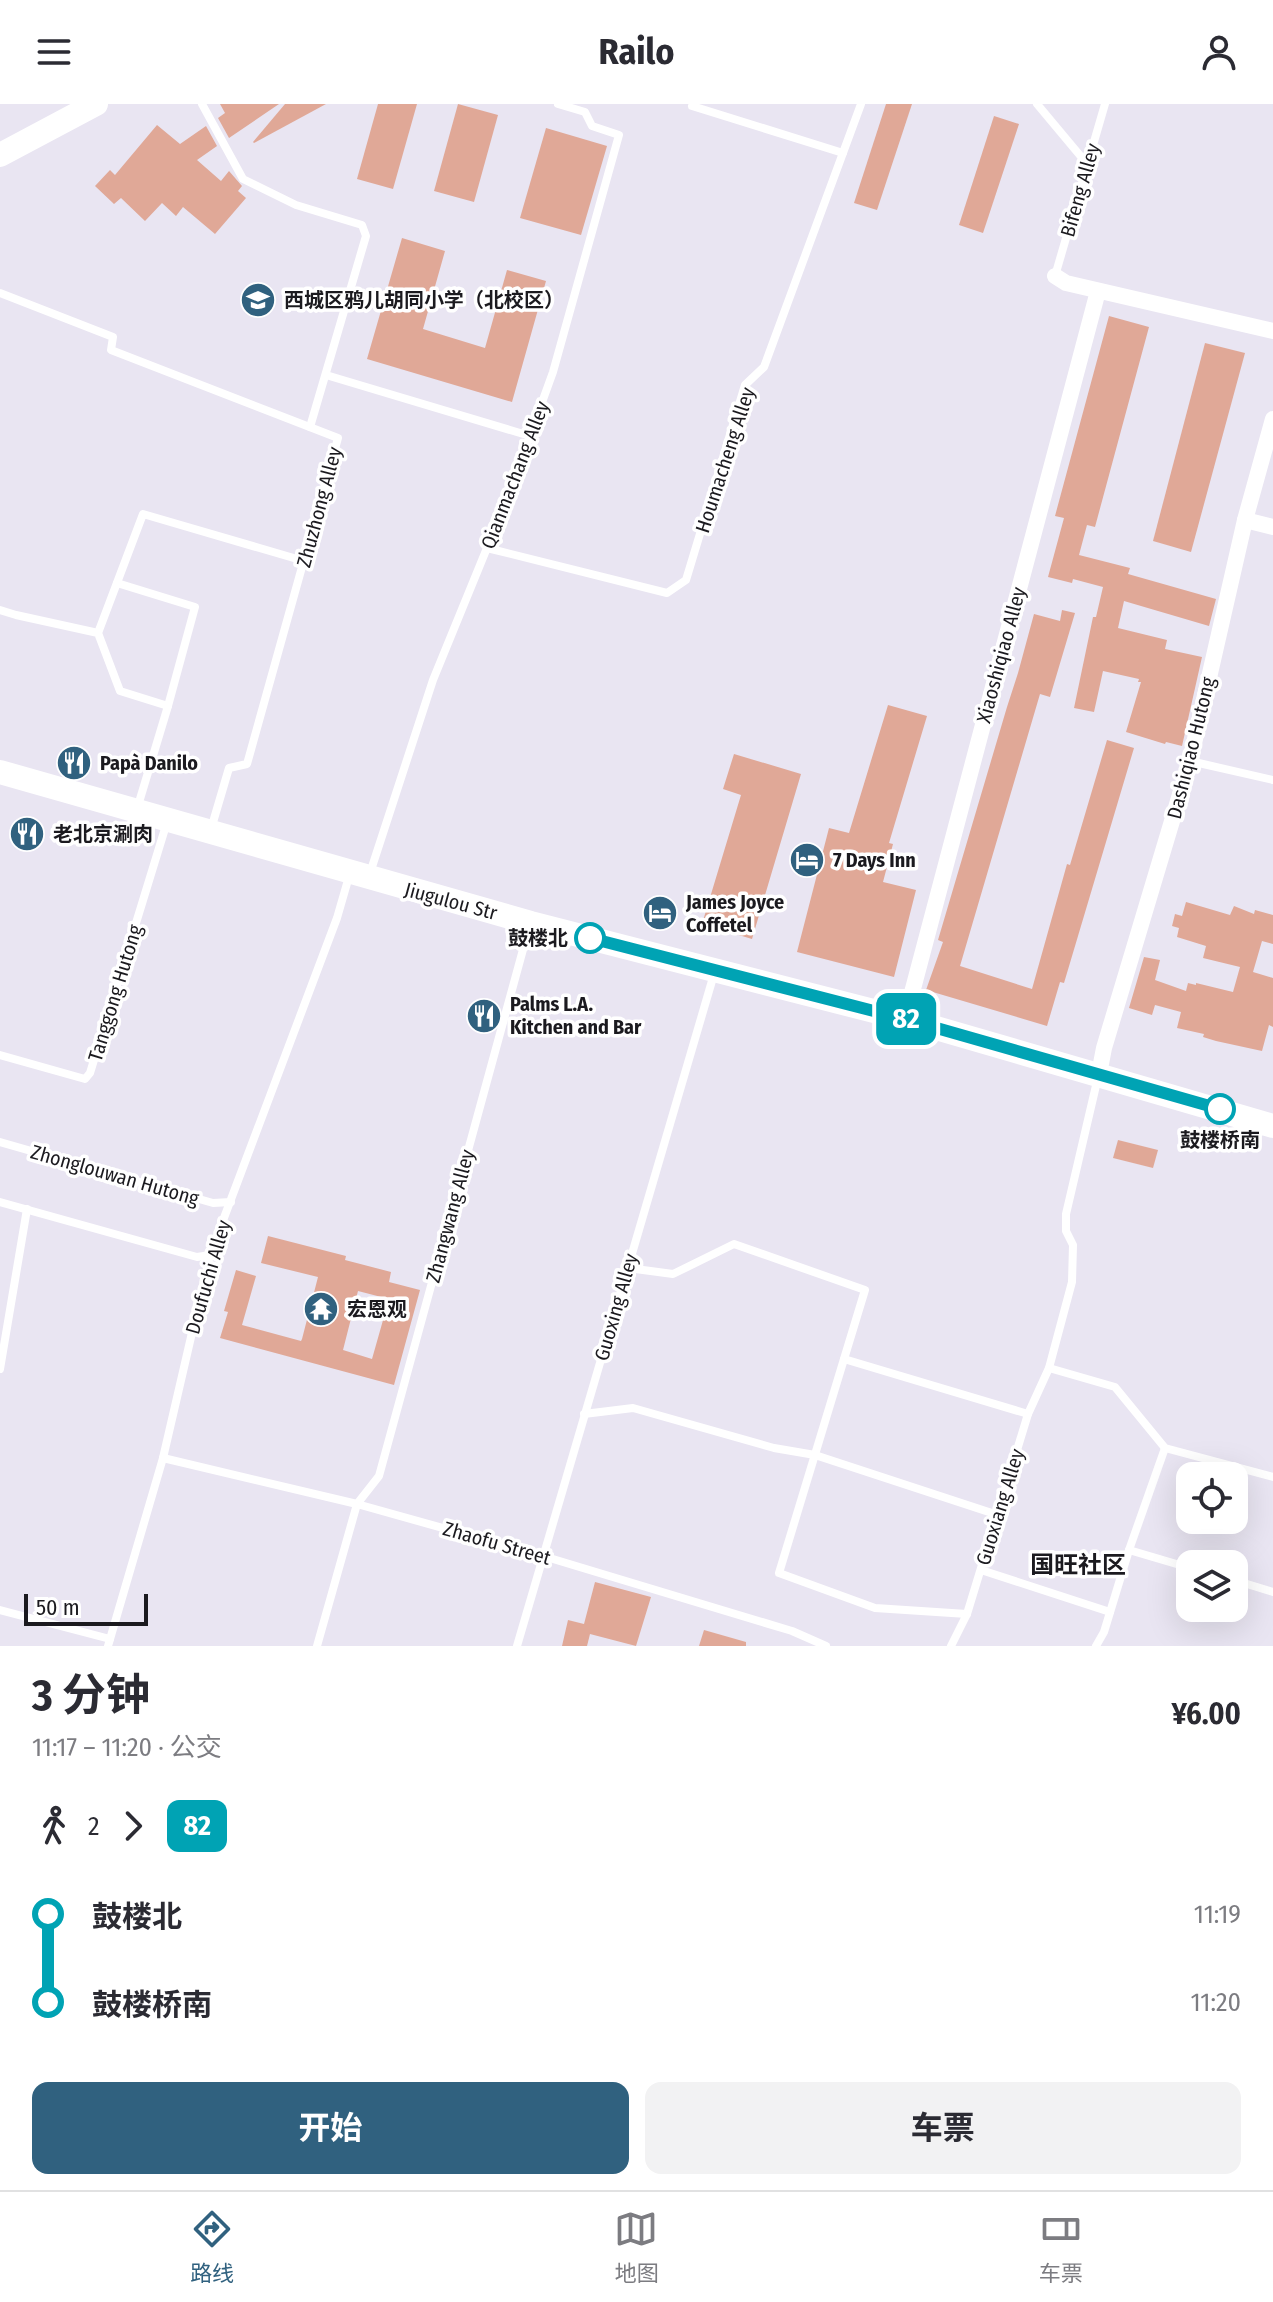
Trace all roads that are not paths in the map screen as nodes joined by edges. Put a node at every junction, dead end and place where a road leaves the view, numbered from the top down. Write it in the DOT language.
graph roads {
  1 [pos="96,104"];
  2 [pos="202,104"];
  3 [pos="558,104"];
  4 [pos="861,104"];
  5 [pos="1037,104"];
  6 [pos="1105,104"];
  7 [pos="692,106"];
  8 [pos="843,153"];
  9 [pos="0,155"];
  10 [pos="1088,165"];
  11 [pos="1055,276"];
  12 [pos="1098,291"];
  13 [pos="0,293"];
  14 [pos="1273,331"];
  15 [pos="326,375"];
  16 [pos="1273,419"];
  17 [pos="310,427"];
  18 [pos="530,436"];
  19 [pos="1245,520"];
  20 [pos="1273,527"];
  21 [pos="487,548"];
  22 [pos="304,561"];
  23 [pos="117,583"];
  24 [pos="0,610"];
  25 [pos="98,633"];
  26 [pos="168,706"];
  27 [pos="1190,761"];
  28 [pos="0,772"];
  29 [pos="1273,780"];
  30 [pos="136,811"];
  31 [pos="167,820"];
  32 [pos="210,833"];
  33 [pos="359,875"];
  34 [pos="531,923"];
  35 [pos="716,969"];
  36 [pos="905,1019"];
  37 [pos="0,1055"];
  38 [pos="1099,1074"];
  39 [pos="1273,1126"];
  40 [pos="0,1142"];
  41 [pos="0,1202"];
  42 [pos="231,1202"];
  43 [pos="27,1209"];
  44 [pos="210,1255"];
  45 [pos="628,1268"];
  46 [pos="844,1359"];
  47 [pos="1049,1368"];
  48 [pos="0,1369"];
  49 [pos="584,1414"];
  50 [pos="1028,1414"];
  51 [pos="1165,1448"];
  52 [pos="815,1455"];
  53 [pos="163,1458"];
  54 [pos="1273,1477"];
  55 [pos="357,1504"];
  56 [pos="998,1515"];
  57 [pos="1129,1550"];
  58 [pos="543,1556"];
  59 [pos="1176,1564"];
  60 [pos="981,1570"];
  61 [pos="1248,1584"];
  62 [pos="1273,1592"];
  63 [pos="0,1610"];
  64 [pos="1110,1612"];
  65 [pos="967,1614"];
  66 [pos="109,1642"];
  67 [pos="317,1646"];
  68 [pos="517,1646"];
  69 [pos="826,1646"];
  70 [pos="951,1646"];
  71 [pos="1096,1646"];
  1 -- 9 [label="main road"];
  2 -- 15 [label="lane"];
  3 -- 18 [label="lane, Qianmachang Alley"];
  4 -- 8 [label="lane, Houmacheng Alley"];
  5 -- 10 [label="lane"];
  6 -- 10 [label="lane, Bifeng Alley"];
  7 -- 8 [label="lane"];
  8 -- 21 [label="lane, Houmacheng Alley"];
  10 -- 11 [label="lane, Bifeng Alley"];
  11 -- 12 [label="street"];
  12 -- 14 [label="street"];
  12 -- 36 [label="street, Xiaoshiqiao Alley"];
  13 -- 17 [label="lane, Zhuzhong Alley"];
  15 -- 17 [label="lane"];
  15 -- 18 [label="lane"];
  16 -- 19 [label="street, Dashiqiao Hutong"];
  17 -- 22 [label="lane, Zhuzhong Alley"];
  18 -- 21 [label="lane, Qianmachang Alley"];
  19 -- 20 [label="street"];
  19 -- 27 [label="street, Dashiqiao Hutong"];
  21 -- 33 [label="lane, Qianmachang Alley"];
  22 -- 23 [label="lane"];
  22 -- 32 [label="lane, Zhuzhong Alley"];
  23 -- 25 [label="lane"];
  23 -- 26 [label="lane"];
  24 -- 25 [label="lane"];
  25 -- 26 [label="lane"];
  26 -- 30 [label="lane"];
  27 -- 29 [label="lane"];
  27 -- 38 [label="street, Dashiqiao Hutong"];
  28 -- 30 [label="main road, Jiugulou Str"];
  30 -- 31 [label="main road, Jiugulou Str"];
  31 -- 32 [label="main road, Jiugulou Str"];
  31 -- 37 [label="lane, Tanggong Hutong"];
  32 -- 33 [label="main road, Jiugulou Str"];
  33 -- 34 [label="main road, Jiugulou Str"];
  33 -- 42 [label="lane, Doufuchi Alley"];
  34 -- 35 [label="main road, Jiugulou Str"];
  34 -- 55 [label="lane, Zhangwang Alley"];
  35 -- 36 [label="main road, Jiugulou Str"];
  35 -- 45 [label="lane, Guoxing Alley"];
  36 -- 38 [label="main road, Jiugulou Str"];
  38 -- 39 [label="main road, Jiugulou Str"];
  38 -- 47 [label="lane, Guoxiang Alley"];
  40 -- 42 [label="lane, Zhonglouwan Hutong"];
  41 -- 43 [label="lane"];
  42 -- 44 [label="lane, Doufuchi Alley"];
  43 -- 44 [label="lane"];
  43 -- 48 [label="lane"];
  44 -- 53 [label="lane, Doufuchi Alley"];
  45 -- 46 [label="lane"];
  45 -- 49 [label="lane, Guoxing Alley"];
  46 -- 50 [label="lane"];
  46 -- 52 [label="lane"];
  47 -- 50 [label="lane, Guoxiang Alley"];
  47 -- 51 [label="lane"];
  49 -- 52 [label="lane"];
  49 -- 58 [label="lane, Guoxing Alley"];
  50 -- 56 [label="lane, Guoxiang Alley"];
  51 -- 54 [label="lane"];
  51 -- 57 [label="lane"];
  52 -- 56 [label="lane"];
  52 -- 65 [label="lane"];
  53 -- 55 [label="lane, Zhaofu Street"];
  53 -- 66 [label="lane, Doufuchi Alley"];
  55 -- 58 [label="lane, Zhaofu Street"];
  55 -- 67 [label="lane, Zhangwang Alley"];
  56 -- 60 [label="lane, Guoxiang Alley"];
  57 -- 59 [label="lane"];
  57 -- 64 [label="lane"];
  58 -- 68 [label="lane, Guoxing Alley"];
  58 -- 69 [label="lane, Zhaofu Street"];
  60 -- 64 [label="lane"];
  60 -- 65 [label="lane, Guoxiang Alley"];
  61 -- 62 [label="lane"];
  63 -- 66 [label="lane"];
  64 -- 71 [label="lane"];
  65 -- 70 [label="lane, Guoxiang Alley"];
}
